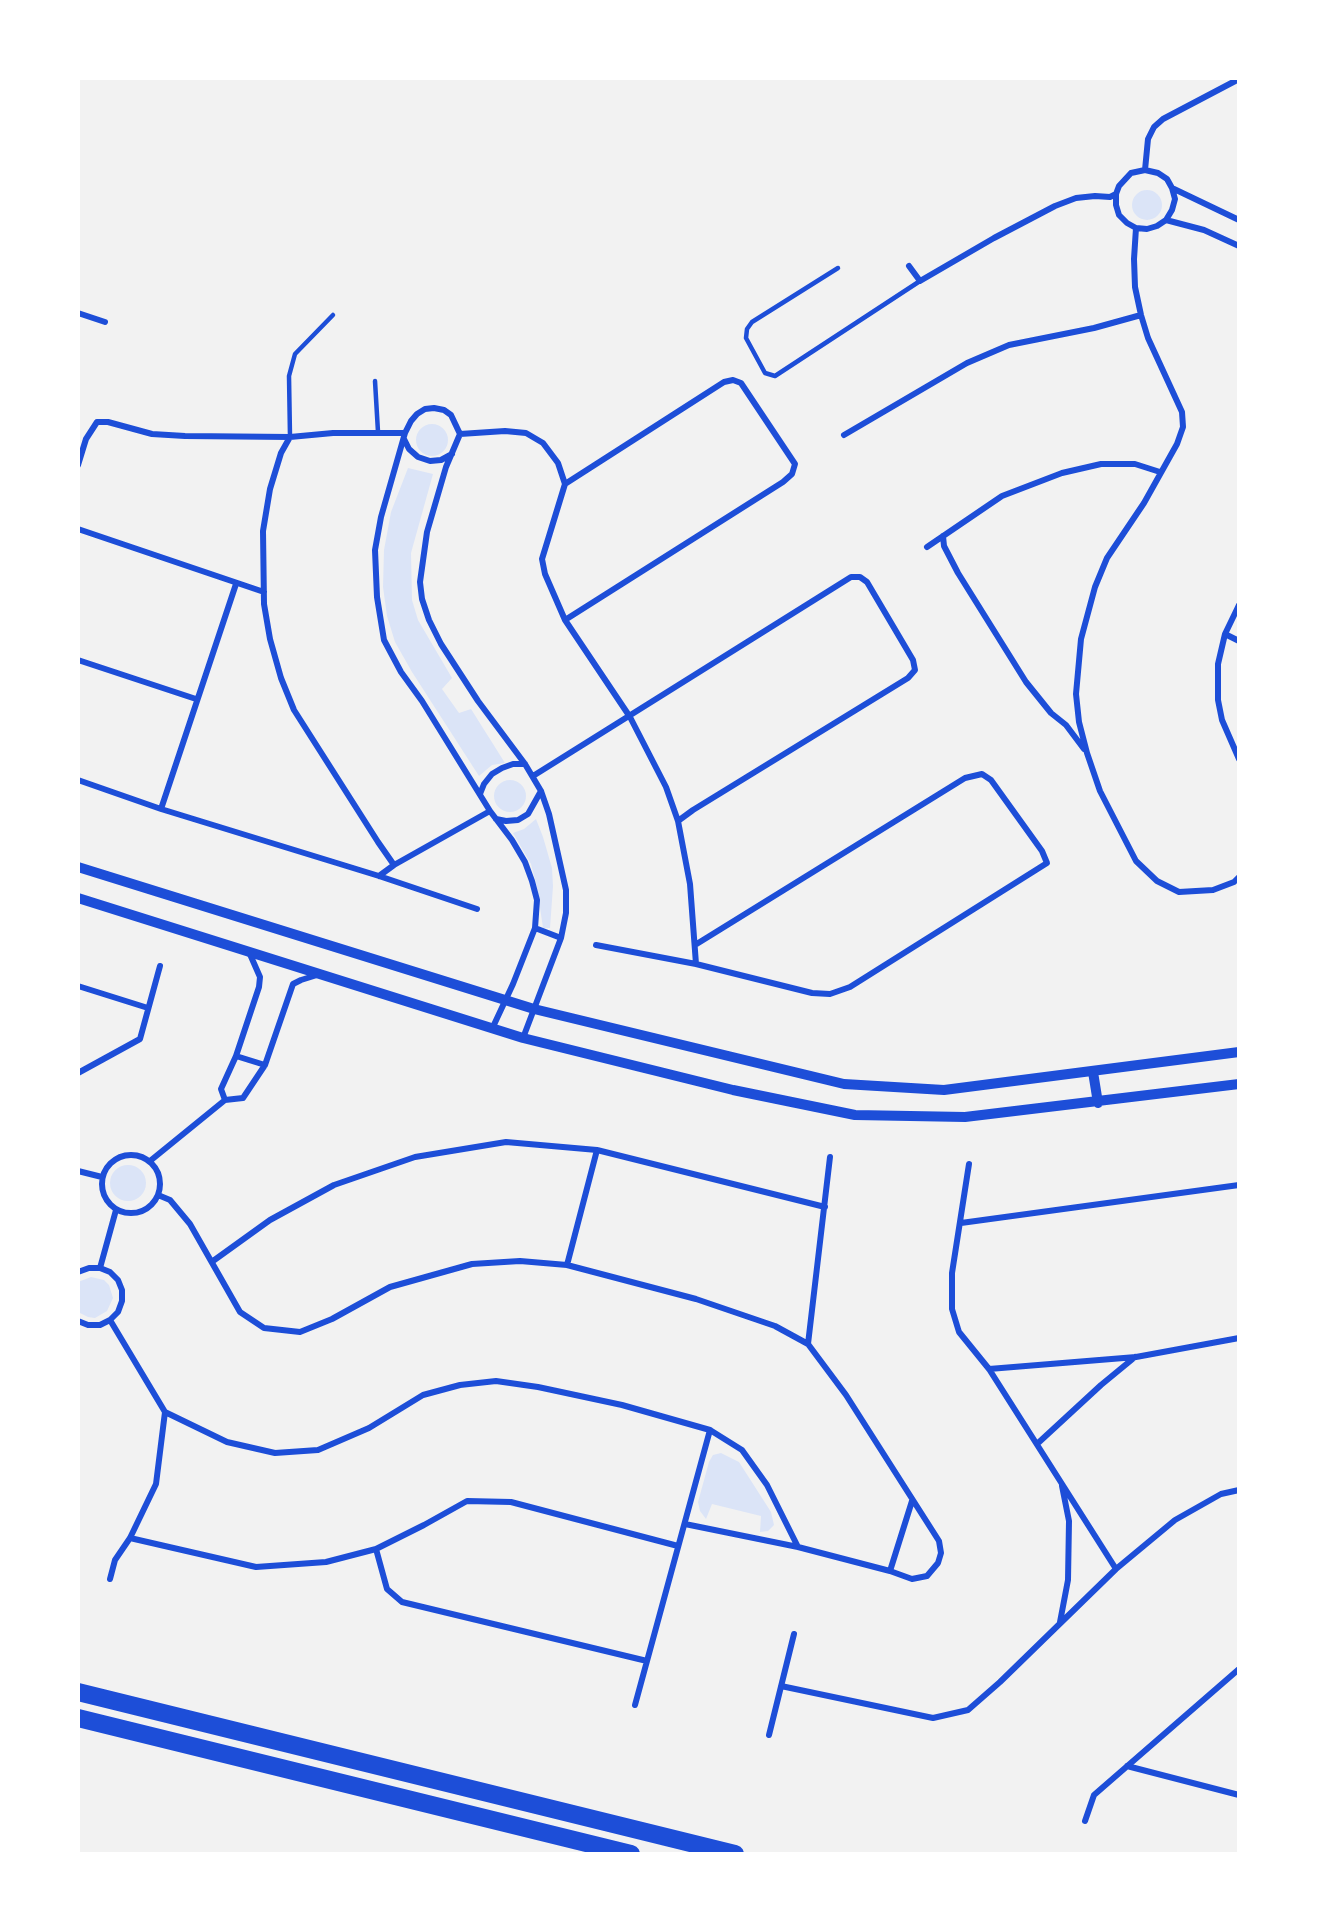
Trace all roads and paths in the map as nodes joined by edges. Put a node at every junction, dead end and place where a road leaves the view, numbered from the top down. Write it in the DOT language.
graph roads {
  1 [pos="1239,79"];
  2 [pos="1145,170"];
  3 [pos="1172,188"];
  4 [pos="1116,194"];
  5 [pos="1166,220"];
  6 [pos="1239,220"];
  7 [pos="1137,228"];
  8 [pos="1239,246"];
  9 [pos="909,266"];
  10 [pos="838,268"];
  11 [pos="920,281"];
  12 [pos="78,313"];
  13 [pos="333,315"];
  14 [pos="1141,315"];
  15 [pos="105,322"];
  16 [pos="375,381"];
  17 [pos="378,432"];
  18 [pos="460,434"];
  19 [pos="405,435"];
  20 [pos="844,435"];
  21 [pos="290,437"];
  22 [pos="452,454"];
  23 [pos="78,465"];
  24 [pos="1160,472"];
  25 [pos="565,484"];
  26 [pos="78,529"];
  27 [pos="943,537"];
  28 [pos="927,547"];
  29 [pos="236,584"];
  30 [pos="264,592"];
  31 [pos="1239,605"];
  32 [pos="566,620"];
  33 [pos="1224,634"];
  34 [pos="1239,641"];
  35 [pos="78,660"];
  36 [pos="196,699"];
  37 [pos="630,717"];
  38 [pos="1087,753"];
  39 [pos="1239,759"];
  40 [pos="525,764"];
  41 [pos="533,776"];
  42 [pos="78,780"];
  43 [pos="541,791"];
  44 [pos="480,794"];
  45 [pos="161,809"];
  46 [pos="490,811"];
  47 [pos="495,819"];
  48 [pos="678,821"];
  49 [pos="394,865"];
  50 [pos="78,867"];
  51 [pos="379,876"];
  52 [pos="1239,877"];
  53 [pos="78,898"];
  54 [pos="477,909"];
  55 [pos="536,928"];
  56 [pos="561,938"];
  57 [pos="596,945"];
  58 [pos="694,945"];
  59 [pos="249,952"];
  60 [pos="696,964"];
  61 [pos="160,966"];
  62 [pos="317,975"];
  63 [pos="78,986"];
  64 [pos="506,1000"];
  65 [pos="148,1008"];
  66 [pos="534,1009"];
  67 [pos="492,1030"];
  68 [pos="523,1038"];
  69 [pos="1239,1052"];
  70 [pos="236,1056"];
  71 [pos="265,1065"];
  72 [pos="1093,1072"];
  73 [pos="78,1073"];
  74 [pos="1239,1084"];
  75 [pos="225,1100"];
  76 [pos="1098,1103"];
  77 [pos="597,1150"];
  78 [pos="830,1157"];
  79 [pos="150,1161"];
  80 [pos="969,1164"];
  81 [pos="78,1171"];
  82 [pos="102,1177"];
  83 [pos="1239,1185"];
  84 [pos="159,1195"];
  85 [pos="825,1207"];
  86 [pos="116,1210"];
  87 [pos="961,1222"];
  88 [pos="213,1262"];
  89 [pos="567,1265"];
  90 [pos="100,1268"];
  91 [pos="78,1272"];
  92 [pos="110,1320"];
  93 [pos="78,1321"];
  94 [pos="1239,1338"];
  95 [pos="808,1344"];
  96 [pos="1136,1356"];
  97 [pos="989,1369"];
  98 [pos="165,1412"];
  99 [pos="710,1430"];
  100 [pos="1037,1444"];
  101 [pos="1061,1483"];
  102 [pos="1239,1490"];
  103 [pos="912,1501"];
  104 [pos="685,1524"];
  105 [pos="130,1538"];
  106 [pos="678,1546"];
  107 [pos="798,1547"];
  108 [pos="376,1549"];
  109 [pos="1116,1569"];
  110 [pos="890,1571"];
  111 [pos="110,1579"];
  112 [pos="1060,1624"];
  113 [pos="794,1634"];
  114 [pos="647,1661"];
  115 [pos="1239,1669"];
  116 [pos="781,1686"];
  117 [pos="78,1692"];
  118 [pos="635,1705"];
  119 [pos="78,1718"];
  120 [pos="769,1735"];
  121 [pos="1127,1767"];
  122 [pos="1239,1795"];
  123 [pos="1085,1821"];
  124 [pos="631,1854"];
  125 [pos="735,1854"];
  1 -- 2 [label="street"];
  2 -- 3 [label="street"];
  2 -- 4 [label="street"];
  3 -- 5 [label="street"];
  3 -- 6 [label="street"];
  4 -- 7 [label="street"];
  4 -- 11 [label="street"];
  5 -- 7 [label="street"];
  5 -- 8 [label="street"];
  7 -- 14 [label="street"];
  9 -- 11 [label="street"];
  10 -- 11 [label="lane"];
  12 -- 15 [label="street"];
  13 -- 21 [label="lane"];
  14 -- 20 [label="street"];
  14 -- 24 [label="street"];
  16 -- 17 [label="lane"];
  17 -- 19 [label="street"];
  17 -- 21 [label="street"];
  18 -- 19 [label="street"];
  18 -- 22 [label="street"];
  18 -- 25 [label="street"];
  19 -- 22 [label="street"];
  19 -- 44 [label="street"];
  21 -- 23 [label="street"];
  21 -- 30 [label="street"];
  22 -- 40 [label="street"];
  24 -- 27 [label="street"];
  24 -- 38 [label="street"];
  25 -- 32 [label="street"];
  25 -- 32 [label="street"];
  26 -- 29 [label="street"];
  27 -- 28 [label="street"];
  27 -- 38 [label="street"];
  29 -- 30 [label="street"];
  29 -- 36 [label="street"];
  30 -- 49 [label="street"];
  31 -- 33 [label="street"];
  32 -- 37 [label="street"];
  33 -- 34 [label="street"];
  33 -- 39 [label="street"];
  35 -- 36 [label="street"];
  36 -- 45 [label="street"];
  37 -- 41 [label="street"];
  37 -- 48 [label="street"];
  37 -- 48 [label="street"];
  38 -- 52 [label="street"];
  40 -- 41 [label="street"];
  40 -- 44 [label="street"];
  41 -- 43 [label="street"];
  42 -- 45 [label="street"];
  43 -- 47 [label="street"];
  43 -- 56 [label="street"];
  44 -- 46 [label="street"];
  45 -- 51 [label="street"];
  46 -- 47 [label="street"];
  46 -- 49 [label="street"];
  47 -- 55 [label="street"];
  48 -- 58 [label="street"];
  49 -- 51 [label="street"];
  50 -- 64 [label="street"];
  51 -- 54 [label="street"];
  53 -- 59 [label="street"];
  55 -- 56 [label="street"];
  55 -- 64 [label="street"];
  56 -- 66 [label="street"];
  57 -- 60 [label="street"];
  58 -- 60 [label="street"];
  58 -- 60 [label="street"];
  59 -- 62 [label="street"];
  59 -- 70 [label="street"];
  61 -- 65 [label="street"];
  62 -- 67 [label="street"];
  62 -- 71 [label="street"];
  63 -- 65 [label="street"];
  64 -- 66 [label="street"];
  64 -- 67 [label="street"];
  65 -- 73 [label="street"];
  66 -- 68 [label="street"];
  66 -- 72 [label="street"];
  67 -- 68 [label="street"];
  68 -- 76 [label="street"];
  69 -- 72 [label="street"];
  70 -- 71 [label="street"];
  70 -- 75 [label="street"];
  71 -- 75 [label="street"];
  72 -- 76 [label="street"];
  74 -- 76 [label="street"];
  75 -- 79 [label="street"];
  77 -- 85 [label="street"];
  77 -- 88 [label="street"];
  77 -- 89 [label="street"];
  78 -- 85 [label="street"];
  79 -- 82 [label="street"];
  79 -- 84 [label="street"];
  80 -- 87 [label="street"];
  81 -- 82 [label="street"];
  82 -- 86 [label="street"];
  83 -- 87 [label="street"];
  84 -- 86 [label="street"];
  84 -- 88 [label="street"];
  85 -- 95 [label="street"];
  86 -- 90 [label="street"];
  87 -- 97 [label="street"];
  88 -- 89 [label="street"];
  89 -- 95 [label="street"];
  90 -- 91 [label="street"];
  90 -- 92 [label="street"];
  92 -- 93 [label="street"];
  92 -- 98 [label="street"];
  94 -- 96 [label="street"];
  95 -- 103 [label="street"];
  96 -- 97 [label="street"];
  96 -- 100 [label="street"];
  97 -- 100 [label="street"];
  98 -- 99 [label="street"];
  98 -- 105 [label="street"];
  99 -- 104 [label="street"];
  99 -- 107 [label="street"];
  100 -- 101 [label="street"];
  101 -- 109 [label="street"];
  101 -- 112 [label="street"];
  102 -- 109 [label="street"];
  103 -- 110 [label="street"];
  103 -- 110 [label="street"];
  104 -- 106 [label="street"];
  104 -- 107 [label="street"];
  105 -- 108 [label="street"];
  105 -- 111 [label="street"];
  106 -- 108 [label="street"];
  106 -- 114 [label="street"];
  107 -- 110 [label="street"];
  108 -- 114 [label="street"];
  109 -- 112 [label="street"];
  112 -- 116 [label="street"];
  113 -- 116 [label="street"];
  114 -- 118 [label="street"];
  115 -- 121 [label="street"];
  116 -- 120 [label="street"];
  117 -- 125 [label="highway"];
  119 -- 124 [label="highway"];
  121 -- 122 [label="street"];
  121 -- 123 [label="street"];
}
